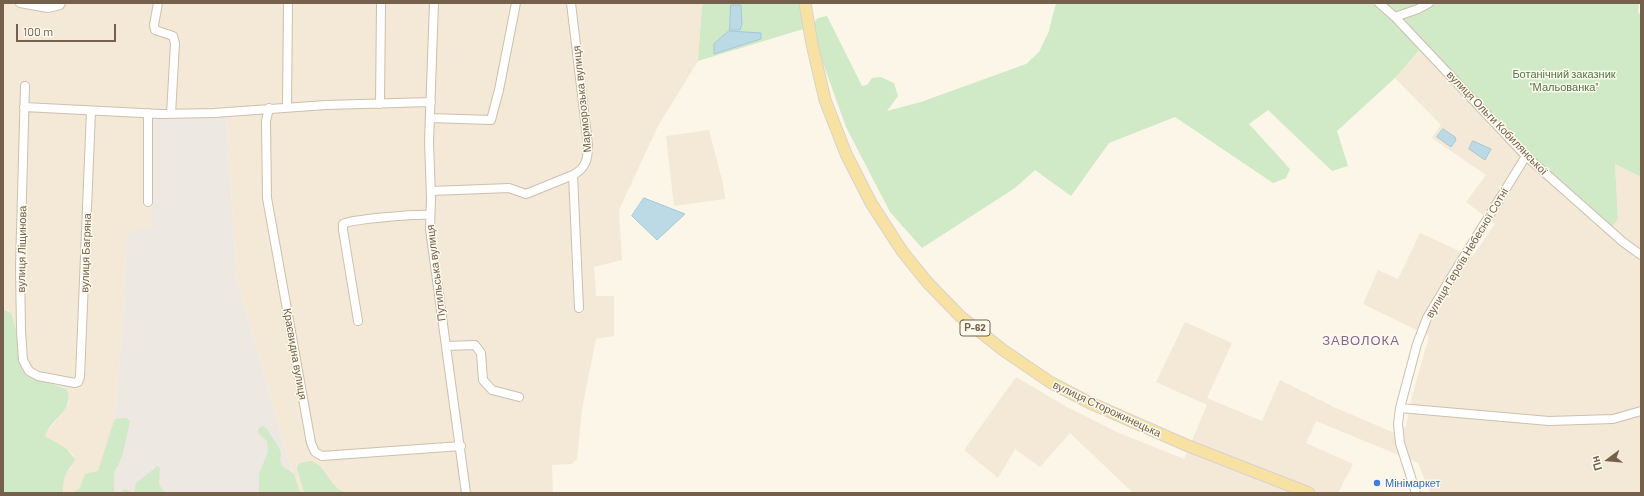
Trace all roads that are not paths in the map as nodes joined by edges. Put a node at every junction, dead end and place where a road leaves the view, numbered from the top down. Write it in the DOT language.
graph roads {
  1 [pos="20,3"];
  2 [pos="61,3"];
  3 [pos="158,3"];
  4 [pos="288,3"];
  5 [pos="381,3"];
  6 [pos="434,3"];
  7 [pos="516,3"];
  8 [pos="571,3"];
  9 [pos="806,3"];
  10 [pos="1379,3"];
  11 [pos="1429,3"];
  12 [pos="1395,17"];
  13 [pos="25,86"];
  14 [pos="431,102"];
  15 [pos="380,104"];
  16 [pos="24,107"];
  17 [pos="287,107"];
  18 [pos="269,108"];
  19 [pos="91,111"];
  20 [pos="148,113"];
  21 [pos="171,114"];
  22 [pos="430,118"];
  23 [pos="1526,156"];
  24 [pos="573,175"];
  25 [pos="431,191"];
  26 [pos="148,202"];
  27 [pos="430,215"];
  28 [pos="1641,255"];
  29 [pos="579,308"];
  30 [pos="358,321"];
  31 [pos="446,346"];
  32 [pos="66,381"];
  33 [pos="519,397"];
  34 [pos="1400,408"];
  35 [pos="1641,412"];
  36 [pos="461,446"];
  37 [pos="466,493"];
  38 [pos="1309,493"];
  39 [pos="1416,493"];
  1 -- 2 [label="street"];
  3 -- 21 [label="street"];
  4 -- 17 [label="street"];
  5 -- 15 [label="street"];
  6 -- 14 [label="street, Путильська вулиця"];
  7 -- 22 [label="street"];
  8 -- 24 [label="street, Марморозька вулиця"];
  9 -- 38 [label="main road, вулиця Сторожинецька / Р-62"];
  10 -- 12 [label="street, вулиця Ольги Кобилянської"];
  11 -- 12 [label="street"];
  12 -- 23 [label="street, вулиця Ольги Кобилянської"];
  13 -- 16 [label="street, вулиця Ліщинова"];
  14 -- 15 [label="street"];
  14 -- 22 [label="street, Путильська вулиця"];
  15 -- 17 [label="street"];
  16 -- 19 [label="street"];
  16 -- 32 [label="street, вулиця Ліщинова"];
  17 -- 18 [label="street"];
  18 -- 21 [label="street"];
  18 -- 36 [label="street, Краєвидна вулиця"];
  19 -- 20 [label="street"];
  19 -- 32 [label="street, вулиця Багряна"];
  20 -- 21 [label="street"];
  20 -- 26 [label="street"];
  22 -- 25 [label="street, Путильська вулиця"];
  23 -- 28 [label="street, вулиця Ольги Кобилянської"];
  23 -- 34 [label="street, вулиця Героїв Небесної Сотні"];
  24 -- 25 [label="street"];
  24 -- 29 [label="street"];
  25 -- 27 [label="street, Путильська вулиця"];
  27 -- 30 [label="street"];
  27 -- 31 [label="street, Путильська вулиця"];
  31 -- 33 [label="street"];
  31 -- 36 [label="street, Путильська вулиця"];
  34 -- 35 [label="street"];
  34 -- 39 [label="street, вулиця Героїв Небесної Сотні"];
  36 -- 37 [label="street, Путильська вулиця"];
}
